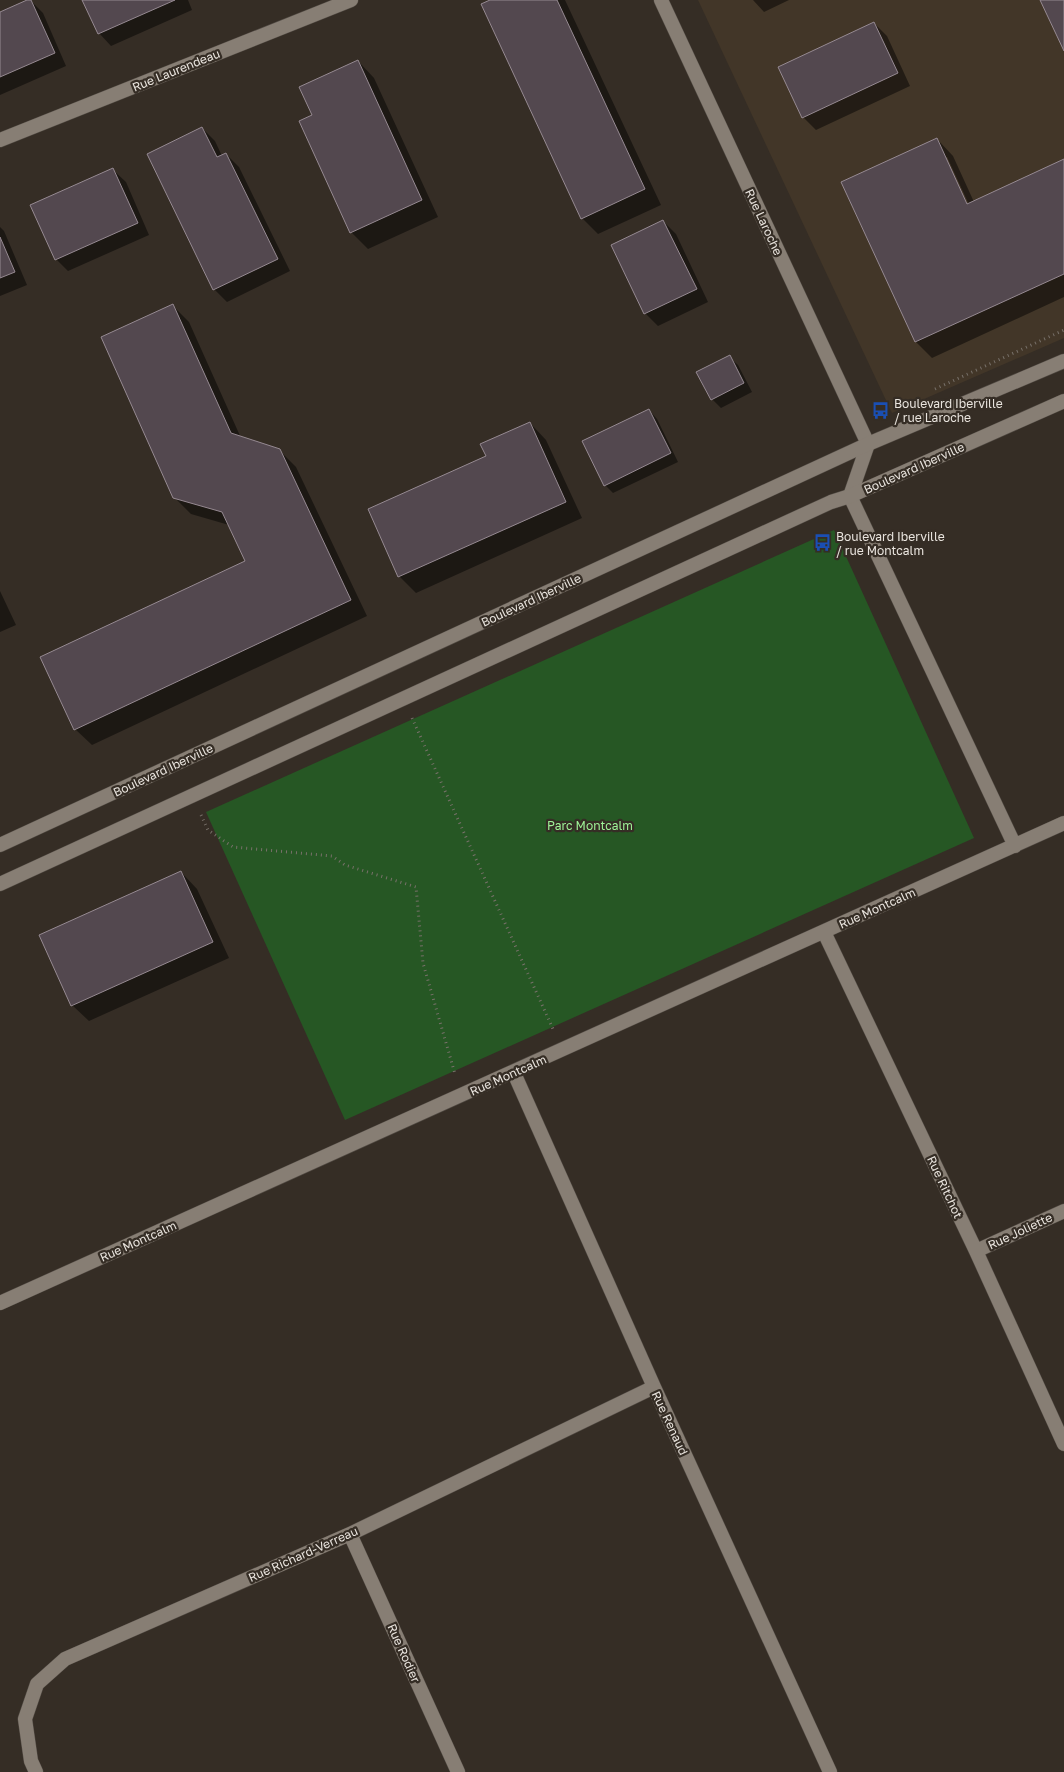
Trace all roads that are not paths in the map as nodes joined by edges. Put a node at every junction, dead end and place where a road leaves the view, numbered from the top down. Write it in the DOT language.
graph roads {
  1 [pos="351,0"];
  2 [pos="661,0"];
  3 [pos="0,140"];
  4 [pos="1064,361"];
  5 [pos="1064,401"];
  6 [pos="868,444"];
  7 [pos="850,496"];
  8 [pos="1064,824"];
  9 [pos="0,845"];
  10 [pos="1015,846"];
  11 [pos="0,884"];
  12 [pos="824,932"];
  13 [pos="514,1073"];
  14 [pos="1064,1211"];
  15 [pos="976,1252"];
  16 [pos="0,1303"];
  17 [pos="654,1387"];
  18 [pos="1064,1444"];
  19 [pos="350,1534"];
  20 [pos="36,1772"];
  21 [pos="458,1772"];
  22 [pos="830,1772"];
  1 -- 3 [label="street, Rue Laurendeau"];
  2 -- 6 [label="street, Rue Laroche"];
  4 -- 6 [label="street, Boulevard Iberville"];
  5 -- 7 [label="street, Boulevard Iberville"];
  6 -- 7 [label="street"];
  6 -- 9 [label="street, Boulevard Iberville"];
  7 -- 10 [label="street"];
  7 -- 11 [label="street, Boulevard Iberville"];
  8 -- 10 [label="street, Rue Montcalm"];
  10 -- 12 [label="street, Rue Montcalm"];
  12 -- 13 [label="street, Rue Montcalm"];
  12 -- 15 [label="street, Rue Ritchot"];
  13 -- 16 [label="street, Rue Montcalm"];
  13 -- 17 [label="street, Rue Renaud"];
  14 -- 15 [label="street, Rue Joliette"];
  15 -- 18 [label="street, Rue Ritchot"];
  17 -- 19 [label="street, Rue Richard-Verreau"];
  17 -- 22 [label="street, Rue Renaud"];
  19 -- 20 [label="street, Rue Richard-Verreau"];
  19 -- 21 [label="street, Rue Rodier"];
}
